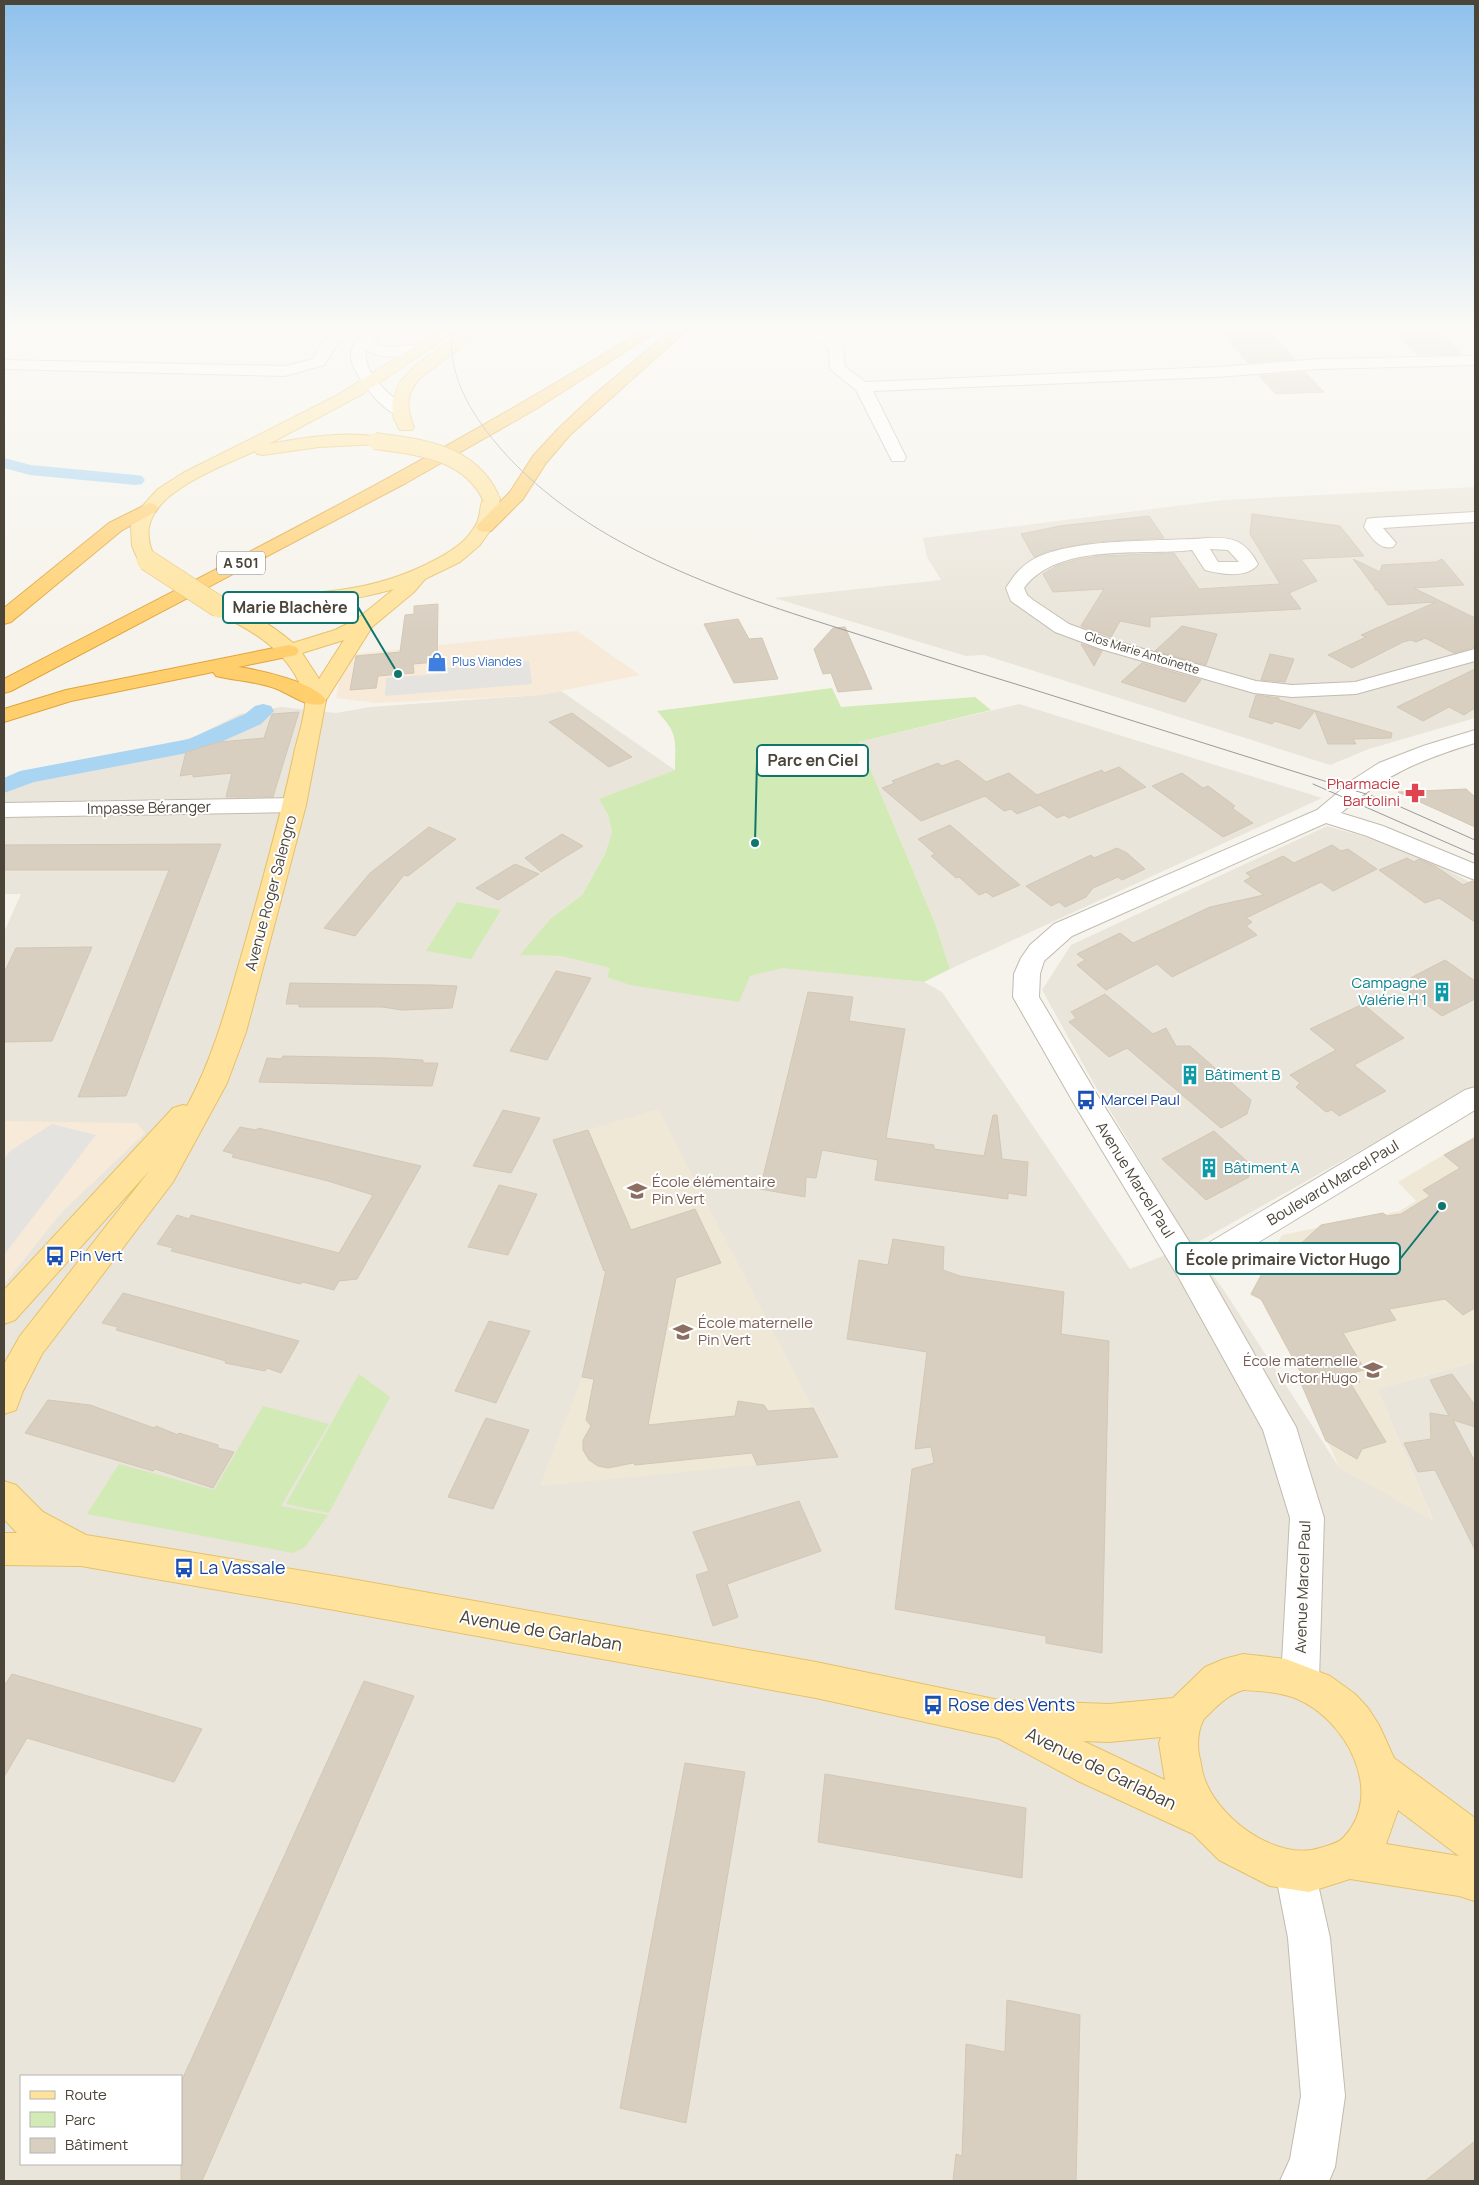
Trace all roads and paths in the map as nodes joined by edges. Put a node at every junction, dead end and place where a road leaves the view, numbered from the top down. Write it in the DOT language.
graph roads {
  1 [pos="286,428"];
  2 [pos="406,428"];
  3 [pos="476,428"];
  4 [pos="568,428"];
  5 [pos="883,428"];
  6 [pos="472,430"];
  7 [pos="434,452"];
  8 [pos="898,457"];
  9 [pos="215,464"];
  10 [pos="149,508"];
  11 [pos="1475,516"];
  12 [pos="486,526"];
  13 [pos="1387,543"];
  14 [pos="1198,545"];
  15 [pos="418,576"];
  16 [pos="160,586"];
  17 [pos="188,586"];
  18 [pos="4,618"];
  19 [pos="364,623"];
  20 [pos="289,651"];
  21 [pos="1475,655"];
  22 [pos="162,676"];
  23 [pos="4,687"];
  24 [pos="316,700"];
  25 [pos="4,716"];
  26 [pos="1475,736"];
  27 [pos="295,805"];
  28 [pos="4,810"];
  29 [pos="1325,815"];
  30 [pos="1475,874"];
  31 [pos="213,1083"];
  32 [pos="1475,1098"];
  33 [pos="1190,1269"];
  34 [pos="4,1311"];
  35 [pos="4,1400"];
  36 [pos="4,1496"];
  37 [pos="4,1549"];
  38 [pos="81,1550"];
  39 [pos="1300,1680"];
  40 [pos="1184,1716"];
  41 [pos="999,1719"];
  42 [pos="1378,1770"];
  43 [pos="1203,1818"];
  44 [pos="1475,1843"];
  45 [pos="1350,1859"];
  46 [pos="1295,1872"];
  47 [pos="1475,1881"];
  48 [pos="1303,2181"];
  1 -- 9 [label="main road"];
  2 -- 7 [label="main road"];
  3 -- 6 [label="highway, A 501"];
  4 -- 12 [label="highway"];
  5 -- 8 [label="street"];
  6 -- 16 [label="highway, A 501"];
  6 -- 23 [label="highway, A 501"];
  7 -- 9 [label="main road, bridge"];
  7 -- 12 [label="main road, bridge"];
  9 -- 10 [label="main road"];
  10 -- 17 [label="main road, bridge"];
  10 -- 18 [label="highway"];
  11 -- 13 [label="street"];
  12 -- 15 [label="main road"];
  14 -- 21 [label="street, Clos Marie Antoinette"];
  15 -- 17 [label="main road"];
  15 -- 19 [label="main road"];
  17 -- 20 [label="main road, bridge"];
  19 -- 20 [label="main road"];
  19 -- 24 [label="main road"];
  20 -- 22 [label="highway"];
  20 -- 24 [label="main road"];
  22 -- 24 [label="highway"];
  22 -- 25 [label="highway"];
  24 -- 27 [label="main road, Avenue Roger Salengro"];
  26 -- 29 [label="street, Avenue Marcel Paul"];
  27 -- 28 [label="street, Impasse Béranger"];
  27 -- 31 [label="main road, Avenue Roger Salengro"];
  29 -- 30 [label="street"];
  29 -- 33 [label="street, Avenue Marcel Paul"];
  31 -- 34 [label="main road, Avenue Roger Salengro"];
  31 -- 35 [label="main road, Avenue Roger Salengro"];
  32 -- 33 [label="street, Boulevard Marcel Paul"];
  33 -- 39 [label="street, Avenue Marcel Paul"];
  36 -- 38 [label="main road, Avenue de Garlaban"];
  37 -- 38 [label="main road, Avenue de Garlaban"];
  38 -- 41 [label="main road, Avenue de Garlaban"];
  39 -- 40 [label="main road"];
  39 -- 42 [label="main road"];
  40 -- 41 [label="main road, Avenue de Garlaban"];
  40 -- 43 [label="main road"];
  41 -- 43 [label="main road, Avenue de Garlaban"];
  42 -- 44 [label="main road"];
  42 -- 45 [label="main road"];
  43 -- 46 [label="main road"];
  45 -- 46 [label="main road"];
  45 -- 47 [label="main road"];
  46 -- 48 [label="street"];
}
